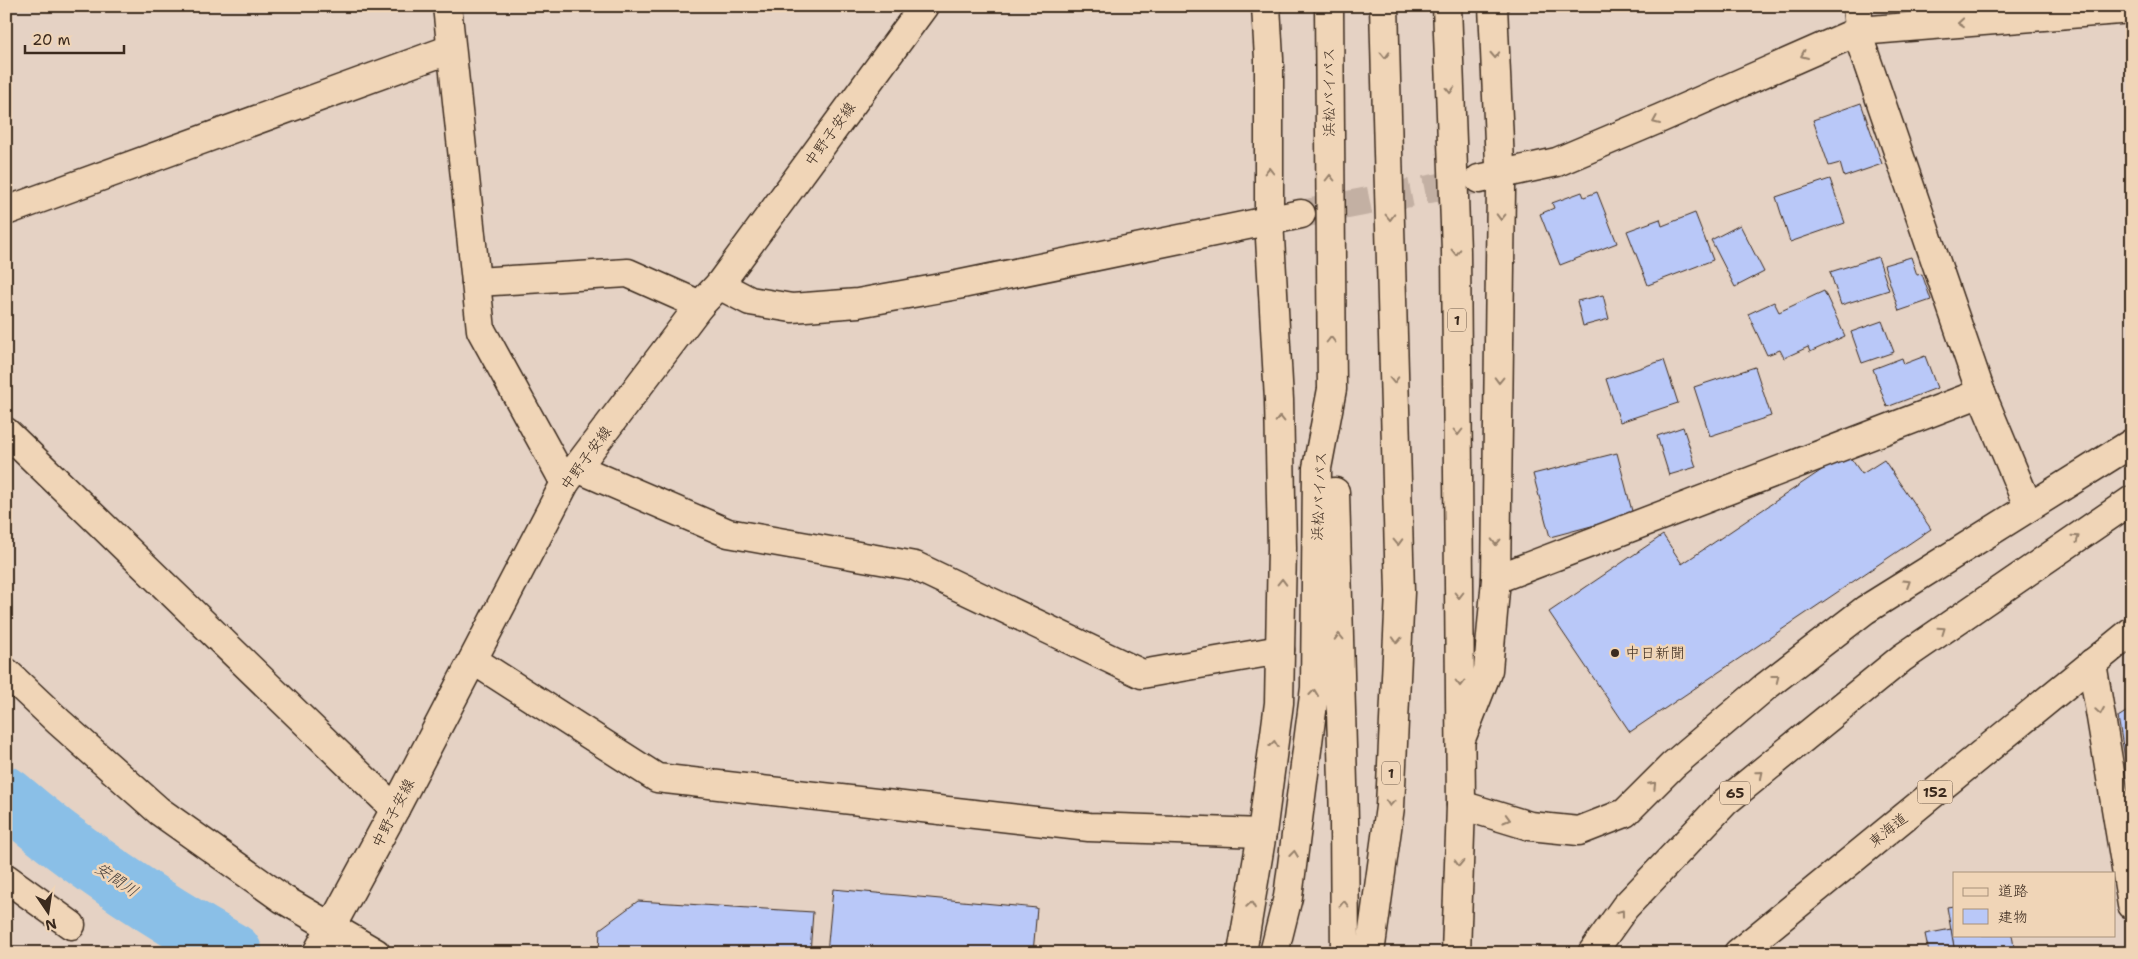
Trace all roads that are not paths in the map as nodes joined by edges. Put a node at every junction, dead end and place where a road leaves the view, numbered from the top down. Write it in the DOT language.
graph roads {
  1 [pos="447,6"];
  2 [pos="924,6"];
  3 [pos="1266,6"];
  4 [pos="1329,6"];
  5 [pos="1384,6"];
  6 [pos="1447,6"];
  7 [pos="1493,6"];
  8 [pos="2132,8"];
  9 [pos="1858,18"];
  10 [pos="451,49"];
  11 [pos="1490,177"];
  12 [pos="6,211"];
  13 [pos="1301,214"];
  14 [pos="1269,220"];
  15 [pos="476,282"];
  16 [pos="719,285"];
  17 [pos="700,305"];
  18 [pos="1332,389"];
  19 [pos="1981,393"];
  20 [pos="6,432"];
  21 [pos="2132,443"];
  22 [pos="571,476"];
  23 [pos="2132,500"];
  24 [pos="2028,506"];
  25 [pos="1496,579"];
  26 [pos="2132,631"];
  27 [pos="1280,650"];
  28 [pos="473,660"];
  29 [pos="2092,663"];
  30 [pos="6,672"];
  31 [pos="1460,740"];
  32 [pos="1461,805"];
  33 [pos="396,809"];
  34 [pos="1262,833"];
  35 [pos="6,878"];
  36 [pos="2132,905"];
  37 [pos="1457,922"];
  38 [pos="71,925"];
  39 [pos="325,940"];
  40 [pos="376,953"];
  41 [pos="1242,953"];
  42 [pos="1274,953"];
  43 [pos="1344,953"];
  44 [pos="1370,953"];
  45 [pos="1456,953"];
  46 [pos="1463,953"];
  47 [pos="1592,953"];
  48 [pos="1738,953"];
  1 -- 10 [label="main road"];
  2 -- 16 [label="main road, 中野子安線"];
  14 -- 3 [label="main road, one-way"];
  18 -- 4 [label="main road, 浜松バイパス, one-way"];
  5 -- 44 [label="main road, 1, one-way"];
  6 -- 31 [label="main road, 1, one-way"];
  7 -- 11 [label="main road, one-way"];
  8 -- 9 [label="main road, one-way"];
  9 -- 11 [label="main road, one-way"];
  9 -- 19 [label="main road"];
  10 -- 12 [label="main road"];
  10 -- 15 [label="main road"];
  11 -- 25 [label="main road, one-way"];
  13 -- 14 [label="main road"];
  14 -- 16 [label="main road"];
  27 -- 14 [label="main road, one-way"];
  15 -- 17 [label="main road"];
  15 -- 22 [label="main road"];
  16 -- 17 [label="main road, 中野子安線"];
  17 -- 22 [label="main road, 中野子安線"];
  42 -- 18 [label="main road, 浜松バイパス, one-way"];
  43 -- 18 [label="main road, one-way"];
  19 -- 24 [label="main road"];
  19 -- 25 [label="main road"];
  20 -- 33 [label="main road"];
  21 -- 24 [label="main road"];
  22 -- 27 [label="main road"];
  22 -- 28 [label="main road, 中野子安線"];
  47 -- 23 [label="main road, 65, one-way"];
  32 -- 24 [label="main road, one-way"];
  25 -- 31 [label="main road"];
  26 -- 29 [label="main road, 東海道 / 152"];
  34 -- 27 [label="main road, one-way"];
  28 -- 33 [label="main road, 中野子安線"];
  28 -- 34 [label="main road"];
  29 -- 36 [label="main road, one-way"];
  29 -- 48 [label="main road, 東海道 / 152"];
  30 -- 39 [label="main road"];
  31 -- 32 [label="main road, 1"];
  32 -- 37 [label="main road, 1, one-way"];
  33 -- 39 [label="main road, 中野子安線"];
  41 -- 34 [label="main road, one-way"];
  35 -- 38 [label="main road"];
  37 -- 45 [label="main road, 1"];
  37 -- 46 [label="main road, 1"];
  39 -- 40 [label="main road"];
}
